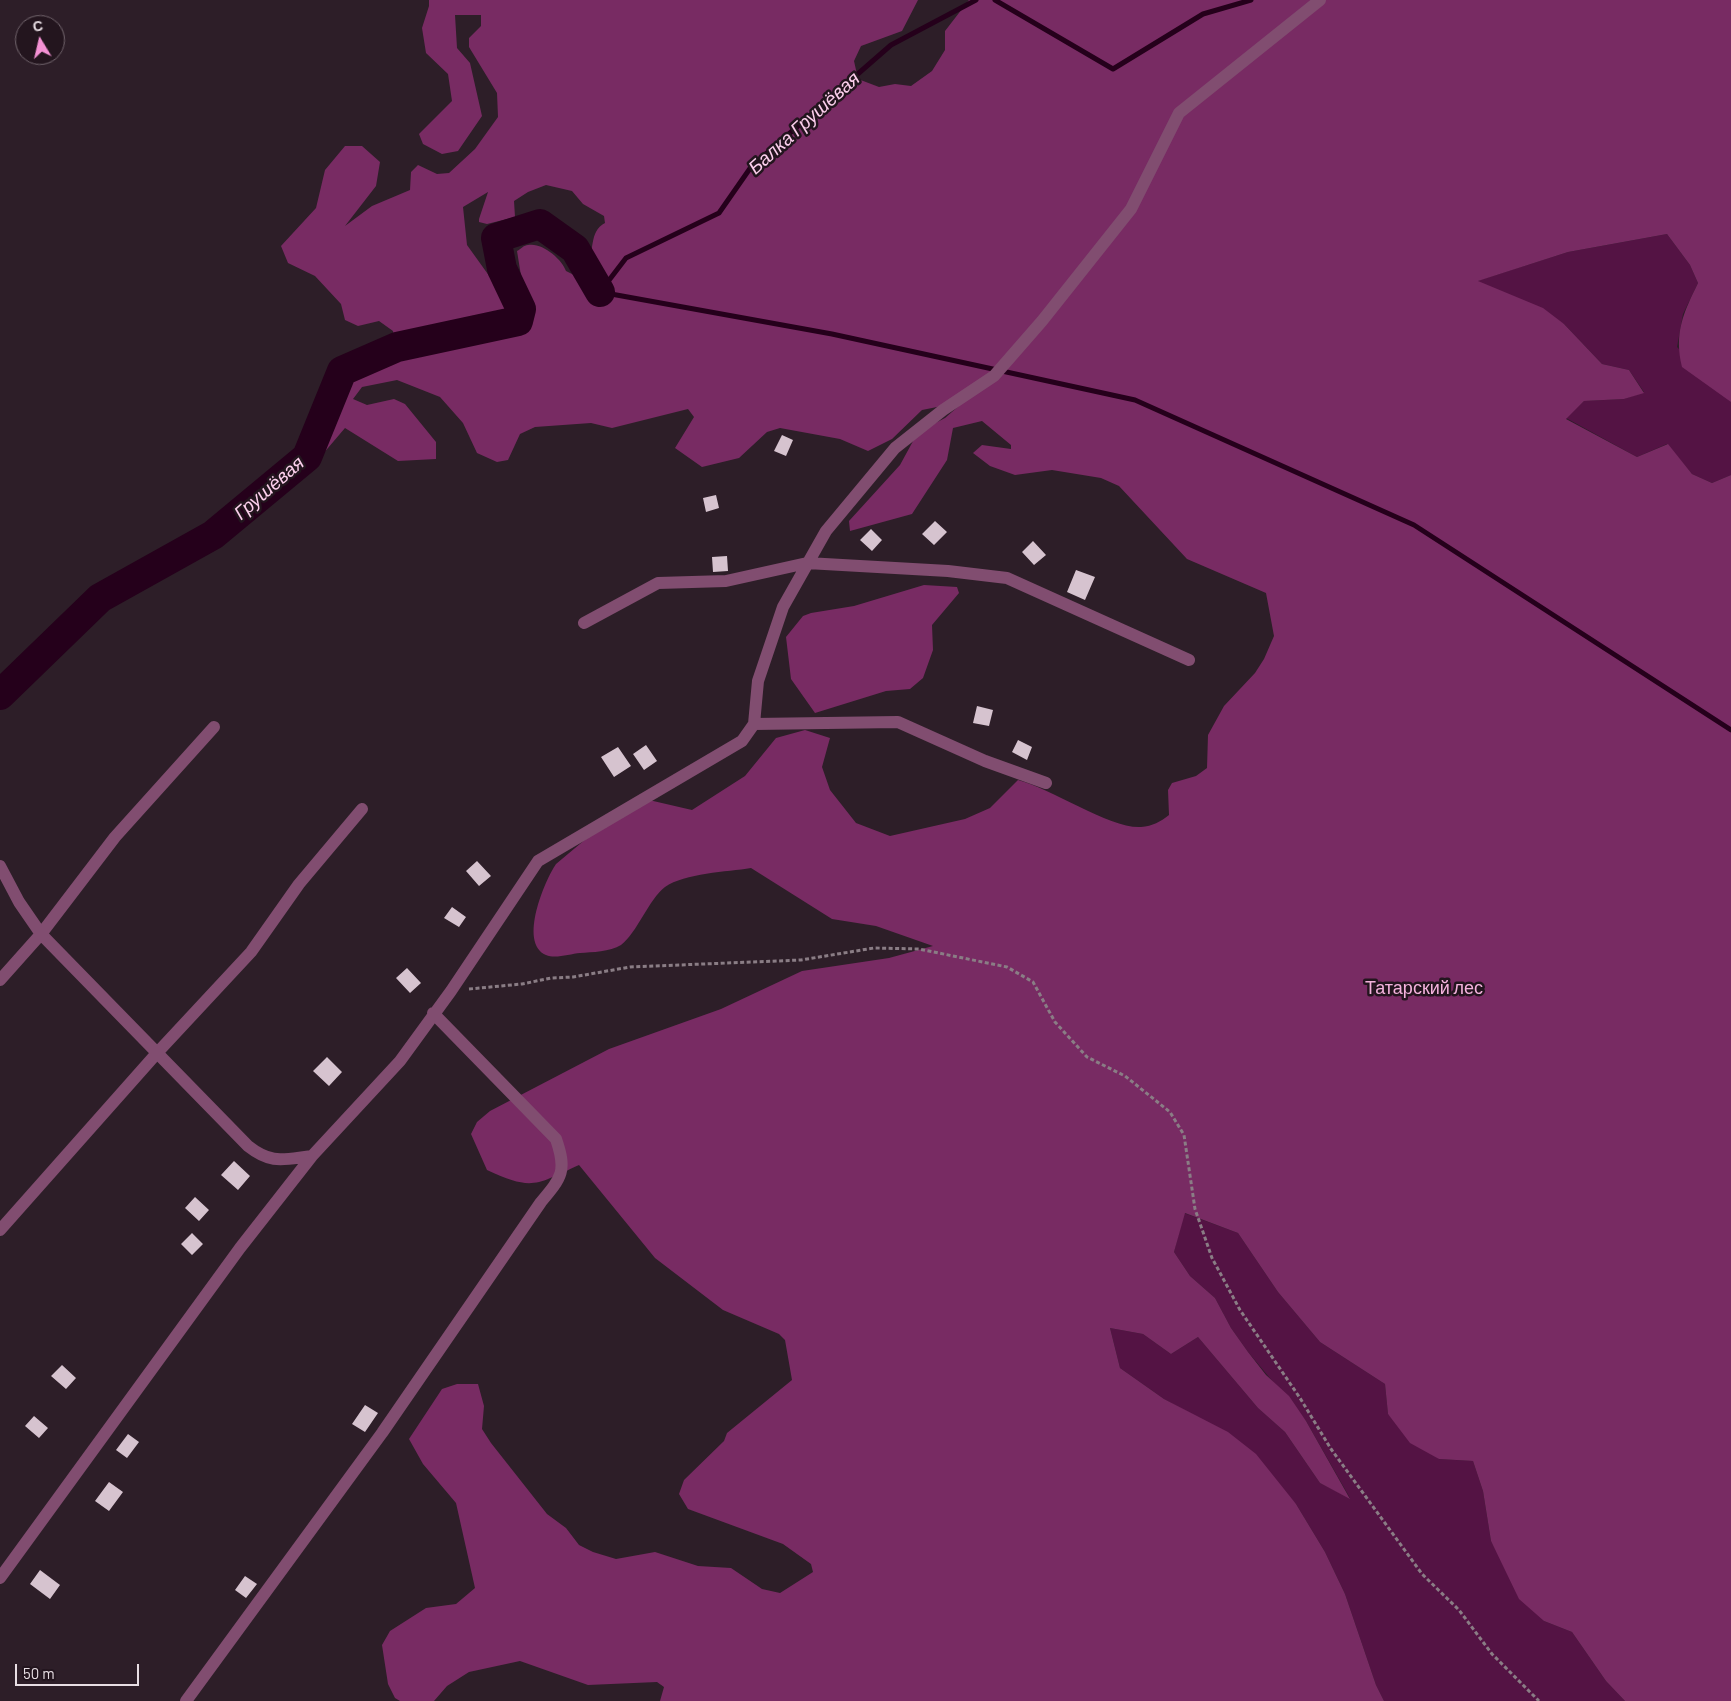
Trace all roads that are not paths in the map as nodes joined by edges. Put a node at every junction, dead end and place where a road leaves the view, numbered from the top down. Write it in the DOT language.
graph roads {
  1 [pos="1320,0"];
  2 [pos="807,563"];
  3 [pos="584,623"];
  4 [pos="1190,660"];
  5 [pos="754,724"];
  6 [pos="214,727"];
  7 [pos="1046,783"];
  8 [pos="362,809"];
  9 [pos="0,866"];
  10 [pos="41,934"];
  11 [pos="0,980"];
  12 [pos="433,1013"];
  13 [pos="157,1053"];
  14 [pos="312,1156"];
  15 [pos="0,1230"];
  16 [pos="0,1578"];
  17 [pos="186,1701"];
  1 -- 2 [label="street"];
  2 -- 3 [label="street"];
  2 -- 4 [label="street"];
  2 -- 5 [label="street"];
  5 -- 7 [label="street"];
  5 -- 12 [label="street"];
  6 -- 10 [label="street"];
  8 -- 13 [label="street"];
  9 -- 10 [label="street"];
  10 -- 11 [label="street"];
  10 -- 13 [label="street"];
  12 -- 14 [label="street"];
  12 -- 17 [label="street"];
  13 -- 14 [label="street"];
  13 -- 15 [label="street"];
  14 -- 16 [label="street"];
}
